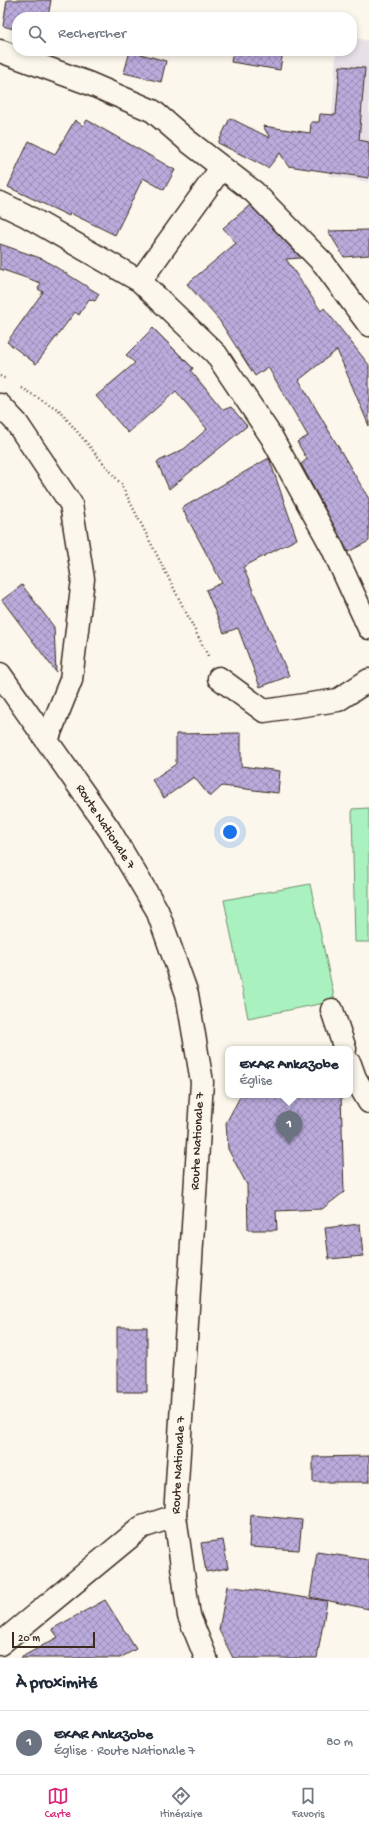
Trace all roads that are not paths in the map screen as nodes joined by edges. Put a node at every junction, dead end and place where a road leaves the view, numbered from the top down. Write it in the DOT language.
graph roads {
  1 [pos="0,51"];
  2 [pos="12,55"];
  3 [pos="14,56"];
  4 [pos="222,167"];
  5 [pos="0,203"];
  6 [pos="140,282"];
  7 [pos="369,325"];
  8 [pos="0,405"];
  9 [pos="369,628"];
  10 [pos="0,674"];
  11 [pos="219,678"];
  12 [pos="369,680"];
  13 [pos="48,740"];
  14 [pos="332,1010"];
  15 [pos="344,1046"];
  16 [pos="353,1072"];
  17 [pos="369,1102"];
  18 [pos="175,1516"];
  19 [pos="0,1644"];
  20 [pos="202,1655"];
  1 -- 2 [label="street"];
  3 -- 4 [label="street"];
  4 -- 6 [label="street"];
  4 -- 7 [label="street"];
  5 -- 6 [label="street"];
  6 -- 9 [label="street"];
  8 -- 13 [label="street"];
  10 -- 13 [label="street, Route Nationale 7"];
  11 -- 12 [label="street"];
  13 -- 18 [label="street, Route Nationale 7"];
  14 -- 15 [label="street"];
  16 -- 17 [label="street"];
  18 -- 19 [label="street"];
  18 -- 20 [label="street, Route Nationale 7"];
}
